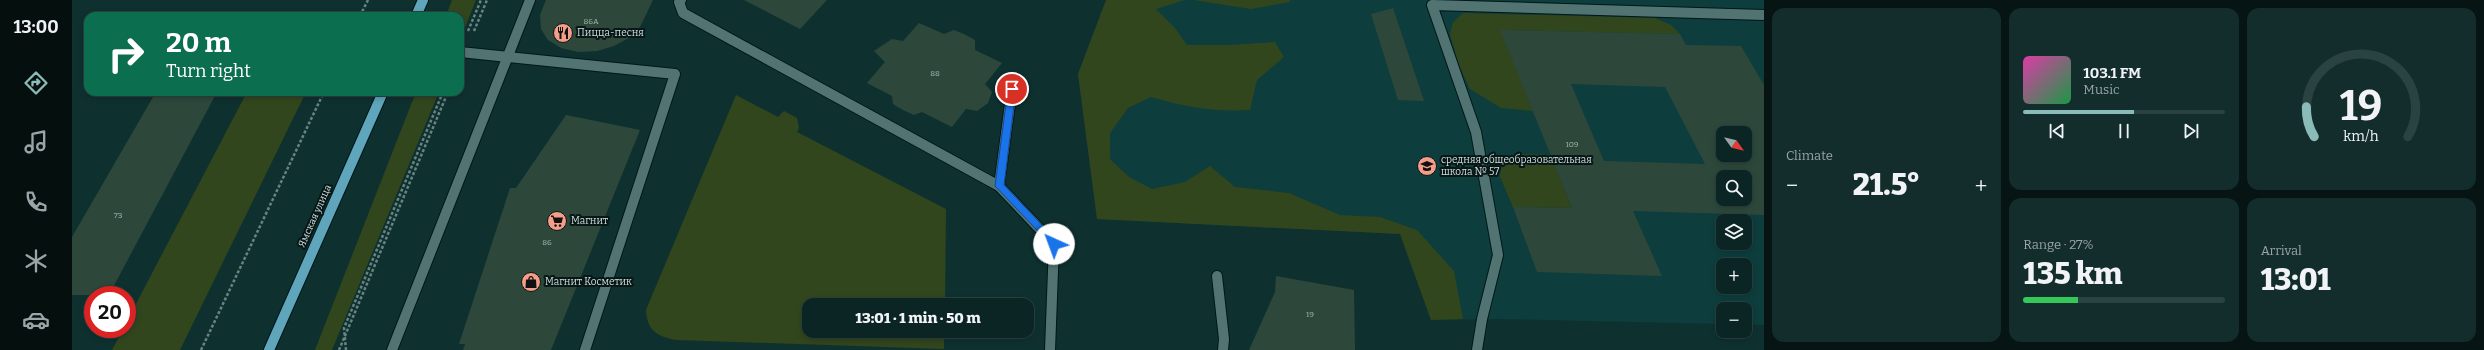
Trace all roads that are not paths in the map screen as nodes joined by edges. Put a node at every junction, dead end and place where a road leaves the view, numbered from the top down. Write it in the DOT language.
graph roads {
  1 [pos="422,0"];
  2 [pos="530,0"];
  3 [pos="681,0"];
  4 [pos="418,12"];
  5 [pos="1764,15"];
  6 [pos="464,52"];
  7 [pos="506,57"];
  8 [pos="1012,89"];
  9 [pos="381,96"];
  10 [pos="999,186"];
  11 [pos="1217,276"];
  12 [pos="269,350"];
  13 [pos="392,350"];
  14 [pos="585,350"];
  15 [pos="1050,350"];
  16 [pos="1223,350"];
  17 [pos="1477,350"];
  1 -- 4 [label="main road"];
  2 -- 7 [label="street"];
  3 -- 10 [label="street"];
  5 -- 17 [label="street"];
  6 -- 7 [label="street"];
  7 -- 13 [label="street"];
  7 -- 14 [label="street"];
  8 -- 10 [label="street"];
  9 -- 12 [label="main road, Ямская улица"];
  10 -- 15 [label="street"];
  11 -- 16 [label="street"];
}
